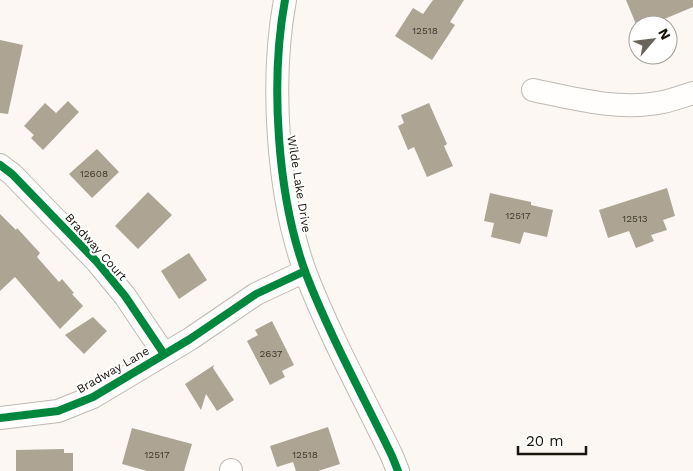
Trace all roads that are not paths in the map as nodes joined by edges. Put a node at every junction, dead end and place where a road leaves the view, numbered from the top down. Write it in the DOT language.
graph roads {
  1 [pos="285,0"];
  2 [pos="533,90"];
  3 [pos="693,93"];
  4 [pos="0,165"];
  5 [pos="305,271"];
  6 [pos="164,354"];
  7 [pos="0,418"];
  8 [pos="398,471"];
  1 -- 5 [label="street, Wilde Lake Drive"];
  2 -- 3 [label="street"];
  4 -- 6 [label="street, Bradway Court"];
  5 -- 6 [label="street, Bradway Lane"];
  5 -- 8 [label="street, Wilde Lake Drive"];
  6 -- 7 [label="street, Bradway Lane"];
}
